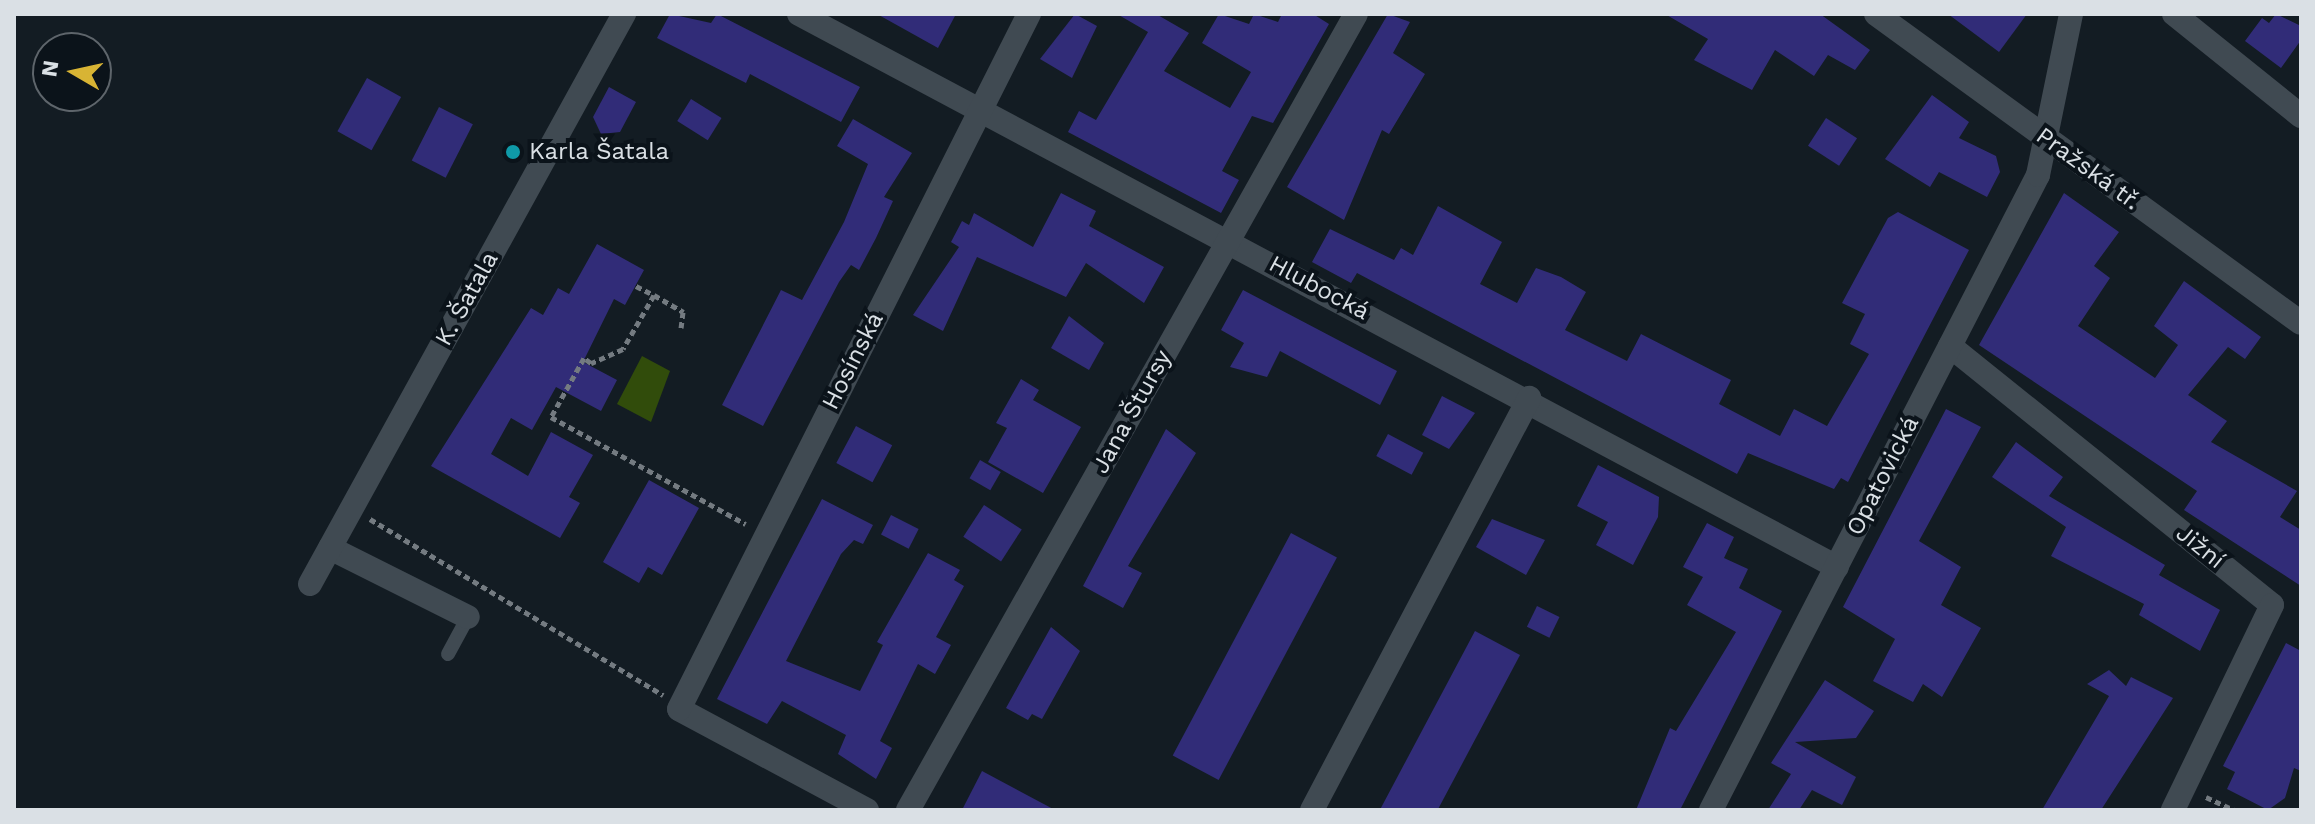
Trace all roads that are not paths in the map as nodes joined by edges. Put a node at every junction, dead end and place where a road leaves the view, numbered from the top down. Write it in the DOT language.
graph roads {
  1 [pos="624,14"];
  2 [pos="799,14"];
  3 [pos="1029,14"];
  4 [pos="1356,14"];
  5 [pos="1876,14"];
  6 [pos="2071,14"];
  7 [pos="2174,14"];
  8 [pos="980,107"];
  9 [pos="2301,116"];
  10 [pos="2044,138"];
  11 [pos="1229,241"];
  12 [pos="2301,323"];
  13 [pos="1950,346"];
  14 [pos="1529,398"];
  15 [pos="330,548"];
  16 [pos="1837,567"];
  17 [pos="310,584"];
  18 [pos="468,617"];
  19 [pos="448,654"];
  20 [pos="867,810"];
  21 [pos="908,810"];
  22 [pos="1312,810"];
  23 [pos="1711,810"];
  24 [pos="2173,810"];
  1 -- 15 [label="street, K. Šatala"];
  2 -- 8 [label="street, Hlubocká"];
  3 -- 8 [label="street, Hosínská"];
  4 -- 11 [label="street, Jana Štursy"];
  5 -- 10 [label="street, Pražská tř."];
  6 -- 10 [label="street, Opatovická"];
  7 -- 9 [label="street"];
  8 -- 11 [label="street, Hlubocká"];
  8 -- 20 [label="street, Hosínská"];
  10 -- 12 [label="street, Pražská tř."];
  10 -- 13 [label="street, Opatovická"];
  11 -- 14 [label="street, Hlubocká"];
  11 -- 21 [label="street, Jana Štursy"];
  13 -- 16 [label="street, Opatovická"];
  13 -- 24 [label="street, Jižní"];
  14 -- 16 [label="street, Hlubocká"];
  14 -- 22 [label="street"];
  15 -- 17 [label="street, K. Šatala"];
  15 -- 18 [label="street"];
  16 -- 23 [label="street, Opatovická"];
  18 -- 19 [label="lane"];
}
